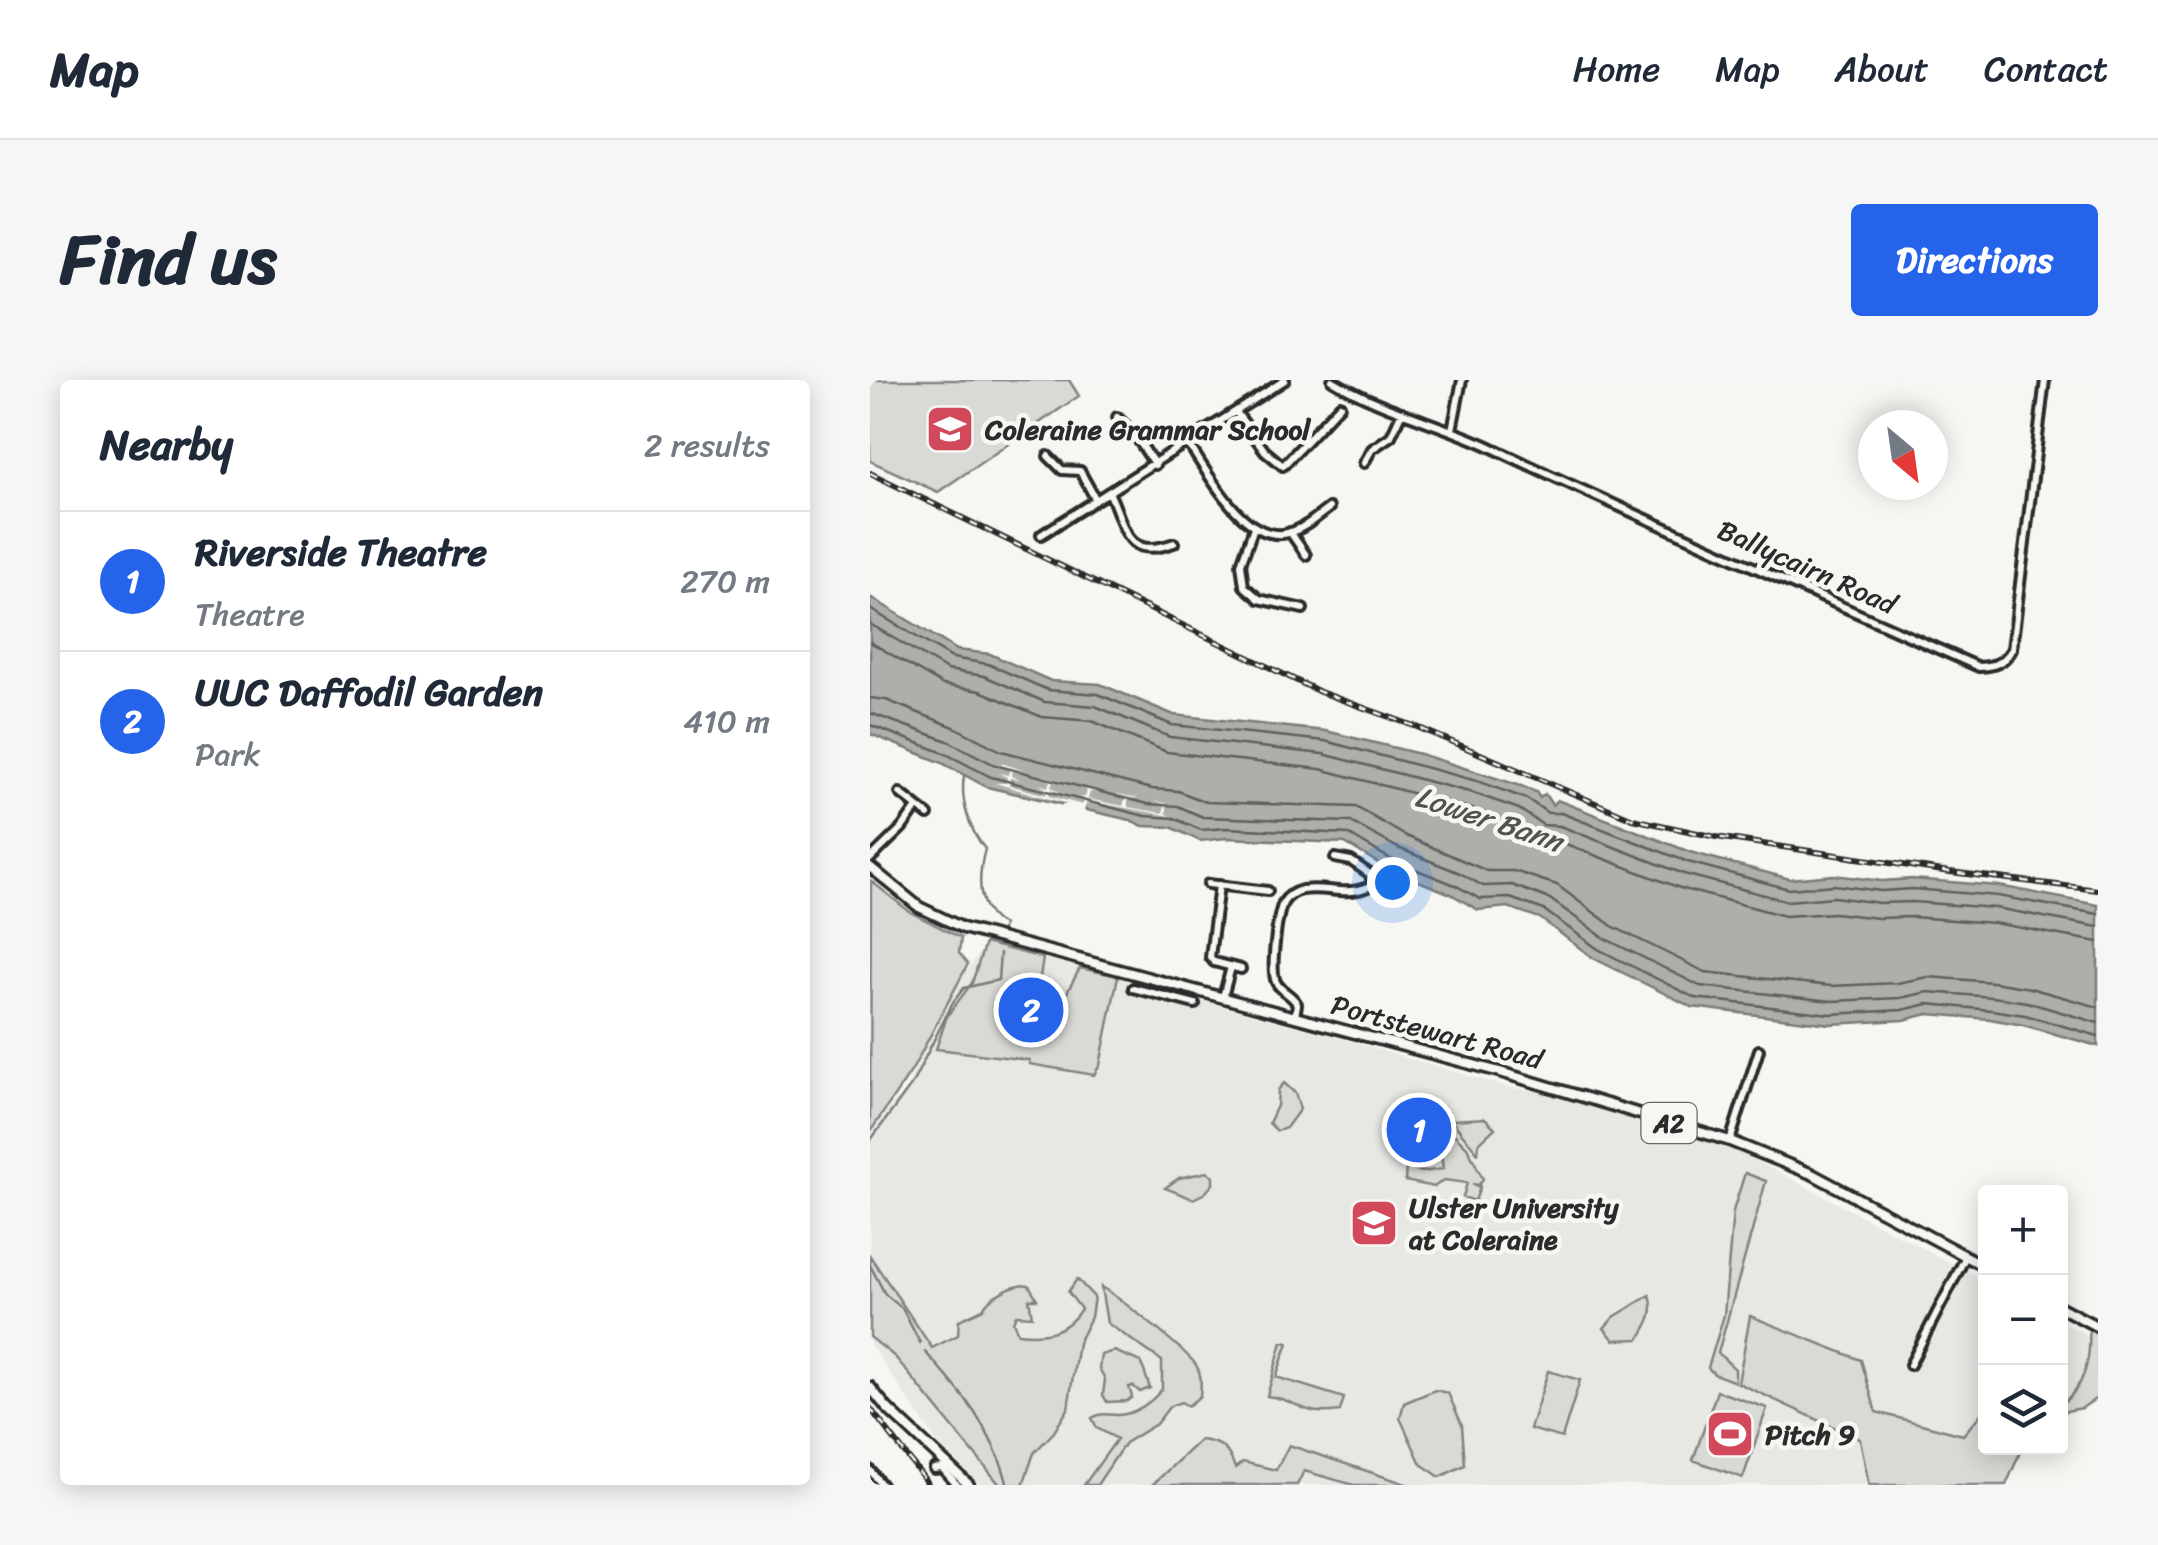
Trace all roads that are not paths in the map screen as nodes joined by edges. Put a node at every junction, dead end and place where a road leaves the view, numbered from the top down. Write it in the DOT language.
graph roads {
  1 [pos="1284,380"];
  2 [pos="1332,380"];
  3 [pos="1462,380"];
  4 [pos="2045,380"];
  5 [pos="1340,405"];
  6 [pos="1236,412"];
  7 [pos="1402,412"];
  8 [pos="1117,417"];
  9 [pos="1452,430"];
  10 [pos="1188,444"];
  11 [pos="1048,456"];
  12 [pos="1364,463"];
  13 [pos="1156,464"];
  14 [pos="1109,492"];
  15 [pos="1096,500"];
  16 [pos="1329,508"];
  17 [pos="1253,530"];
  18 [pos="1290,532"];
  19 [pos="1041,535"];
  20 [pos="1174,543"];
  21 [pos="1306,555"];
  22 [pos="1302,608"];
  23 [pos="900,793"];
  24 [pos="917,806"];
  25 [pos="928,815"];
  26 [pos="1334,858"];
  27 [pos="870,863"];
  28 [pos="1208,884"];
  29 [pos="1219,885"];
  30 [pos="1268,891"];
  31 [pos="1230,967"];
  32 [pos="1241,969"];
  33 [pos="1133,988"];
  34 [pos="1223,996"];
  35 [pos="1194,1004"];
  36 [pos="1296,1017"];
  37 [pos="1760,1050"];
  38 [pos="1730,1141"];
  39 [pos="1966,1256"];
  40 [pos="1978,1262"];
  41 [pos="2068,1310"];
  42 [pos="2098,1326"];
  43 [pos="1910,1365"];
  44 [pos="870,1387"];
  45 [pos="934,1470"];
  46 [pos="872,1476"];
  47 [pos="882,1485"];
  48 [pos="957,1485"];
  49 [pos="969,1485"];
  1 -- 6 [label="street"];
  2 -- 7 [label="street, Ballycairn Road"];
  3 -- 9 [label="street"];
  4 -- 9 [label="street, Ballycairn Road"];
  5 -- 6 [label="street"];
  6 -- 10 [label="street"];
  7 -- 9 [label="street, Ballycairn Road"];
  7 -- 12 [label="street"];
  8 -- 13 [label="street"];
  10 -- 13 [label="street"];
  10 -- 17 [label="street"];
  11 -- 15 [label="street"];
  13 -- 14 [label="street"];
  14 -- 15 [label="street"];
  14 -- 20 [label="street"];
  15 -- 19 [label="street"];
  16 -- 18 [label="street"];
  17 -- 18 [label="street"];
  17 -- 22 [label="street"];
  18 -- 21 [label="street"];
  23 -- 24 [label="street"];
  24 -- 25 [label="street"];
  24 -- 27 [label="street"];
  26 -- 36 [label="street"];
  27 -- 34 [label="main road, Portstewart Road / A2"];
  28 -- 29 [label="street"];
  29 -- 30 [label="street"];
  29 -- 31 [label="street"];
  31 -- 32 [label="street"];
  31 -- 34 [label="street"];
  33 -- 35 [label="street"];
  34 -- 36 [label="main road, Portstewart Road / A2"];
  36 -- 38 [label="main road, Portstewart Road / A2"];
  37 -- 38 [label="street"];
  38 -- 39 [label="main road, Portstewart Road / A2"];
  39 -- 40 [label="main road, Portstewart Road / A2"];
  39 -- 43 [label="street"];
  41 -- 42 [label="main road"];
  44 -- 49 [label="main road"];
  45 -- 48 [label="street"];
  46 -- 47 [label="street"];
}
